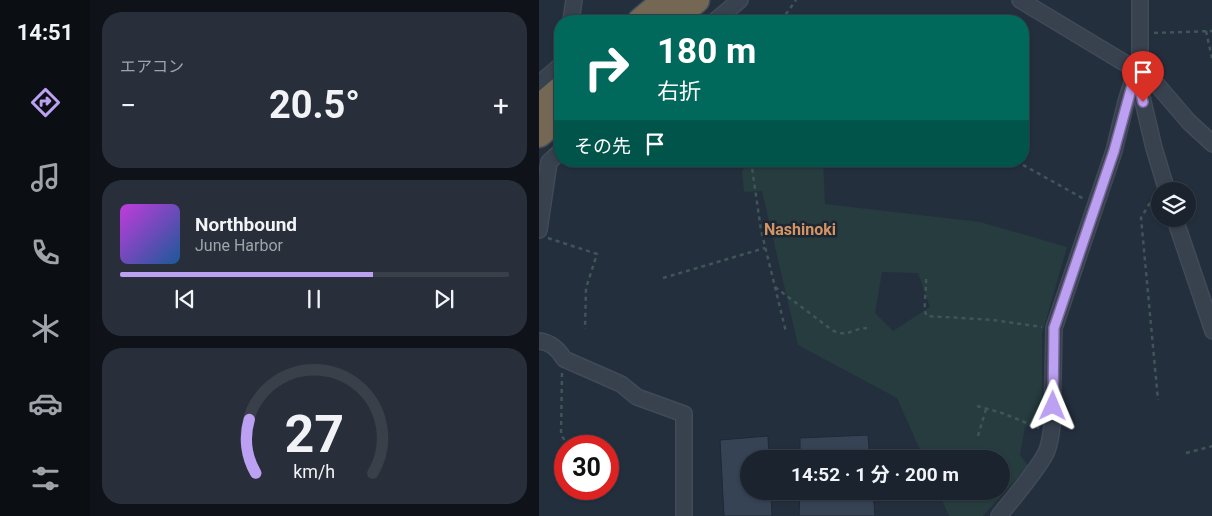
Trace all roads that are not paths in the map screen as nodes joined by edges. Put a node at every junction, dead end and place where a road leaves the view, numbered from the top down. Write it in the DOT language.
graph roads {
  1 [pos="574,0"];
  2 [pos="666,0"];
  3 [pos="696,0"];
  4 [pos="740,0"];
  5 [pos="1020,0"];
  6 [pos="1140,0"];
  7 [pos="572,15"];
  8 [pos="648,15"];
  9 [pos="678,15"];
  10 [pos="722,15"];
  11 [pos="554,71"];
  12 [pos="1136,71"];
  13 [pos="539,84"];
  14 [pos="554,95"];
  15 [pos="539,108"];
  16 [pos="554,121"];
  17 [pos="539,134"];
  18 [pos="1212,144"];
  19 [pos="554,158"];
  20 [pos="544,167"];
  21 [pos="1164,182"];
  22 [pos="1178,227"];
  23 [pos="543,234"];
  24 [pos="1206,291"];
  25 [pos="1212,332"];
  26 [pos="539,341"];
  27 [pos="1008,513"];
  28 [pos="684,516"];
  1 -- 7 [label="street"];
  2 -- 8 [label="highway"];
  3 -- 9 [label="highway"];
  4 -- 10 [label="street"];
  5 -- 12 [label="street"];
  6 -- 12 [label="street"];
  11 -- 13 [label="street"];
  12 -- 18 [label="street"];
  12 -- 21 [label="street"];
  12 -- 27 [label="street"];
  14 -- 15 [label="highway"];
  16 -- 17 [label="highway"];
  19 -- 20 [label="street"];
  20 -- 23 [label="street"];
  22 -- 24 [label="street"];
  24 -- 25 [label="street"];
  26 -- 28 [label="street"];
}
